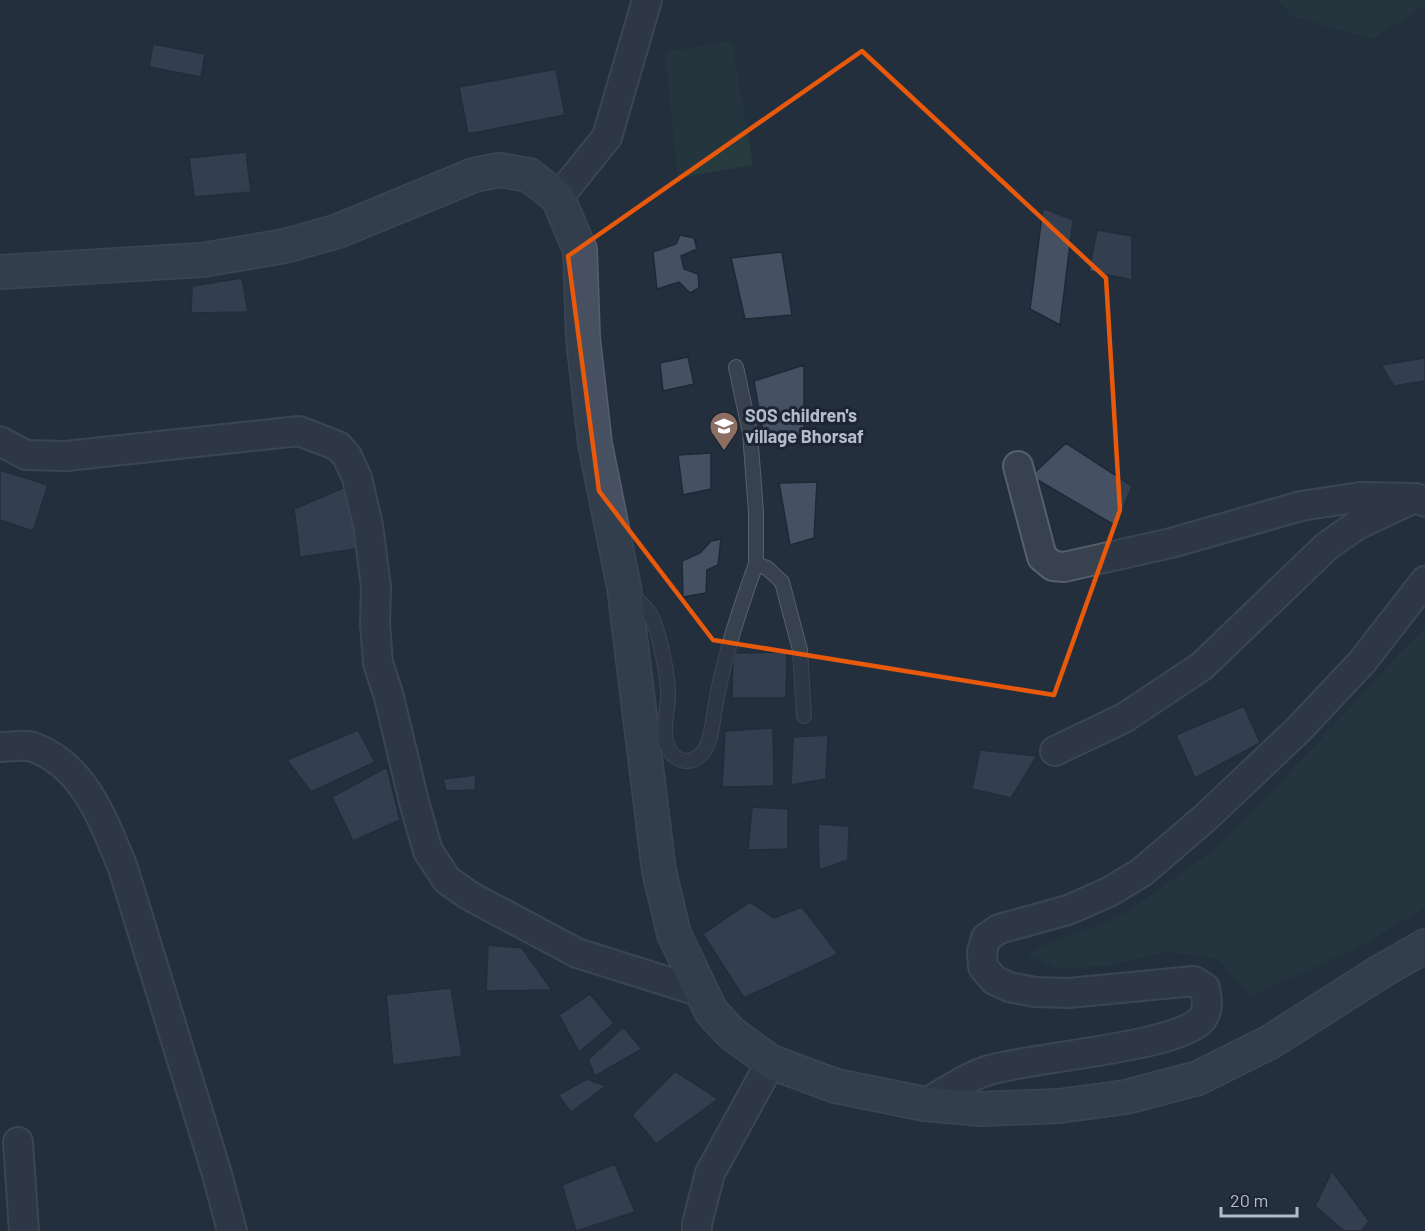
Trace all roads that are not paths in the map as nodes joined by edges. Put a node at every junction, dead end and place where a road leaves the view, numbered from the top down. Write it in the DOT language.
graph roads {
  1 [pos="648,0"];
  2 [pos="558,198"];
  3 [pos="0,272"];
  4 [pos="736,367"];
  5 [pos="0,441"];
  6 [pos="1018,466"];
  7 [pos="1420,500"];
  8 [pos="756,564"];
  9 [pos="1425,581"];
  10 [pos="624,587"];
  11 [pos="804,717"];
  12 [pos="0,747"];
  13 [pos="1055,752"];
  14 [pos="1425,946"];
  15 [pos="701,992"];
  16 [pos="771,1062"];
  17 [pos="925,1104"];
  18 [pos="18,1142"];
  19 [pos="24,1231"];
  20 [pos="232,1231"];
  21 [pos="697,1231"];
  1 -- 2 [label="street"];
  2 -- 3 [label="main road"];
  2 -- 10 [label="main road"];
  4 -- 8 [label="lane"];
  5 -- 15 [label="street"];
  6 -- 7 [label="street"];
  7 -- 13 [label="street"];
  8 -- 10 [label="lane"];
  8 -- 11 [label="lane"];
  9 -- 17 [label="street"];
  10 -- 15 [label="main road"];
  12 -- 20 [label="street"];
  14 -- 17 [label="main road"];
  15 -- 16 [label="main road"];
  16 -- 17 [label="main road"];
  16 -- 21 [label="street"];
  18 -- 19 [label="street"];
}
